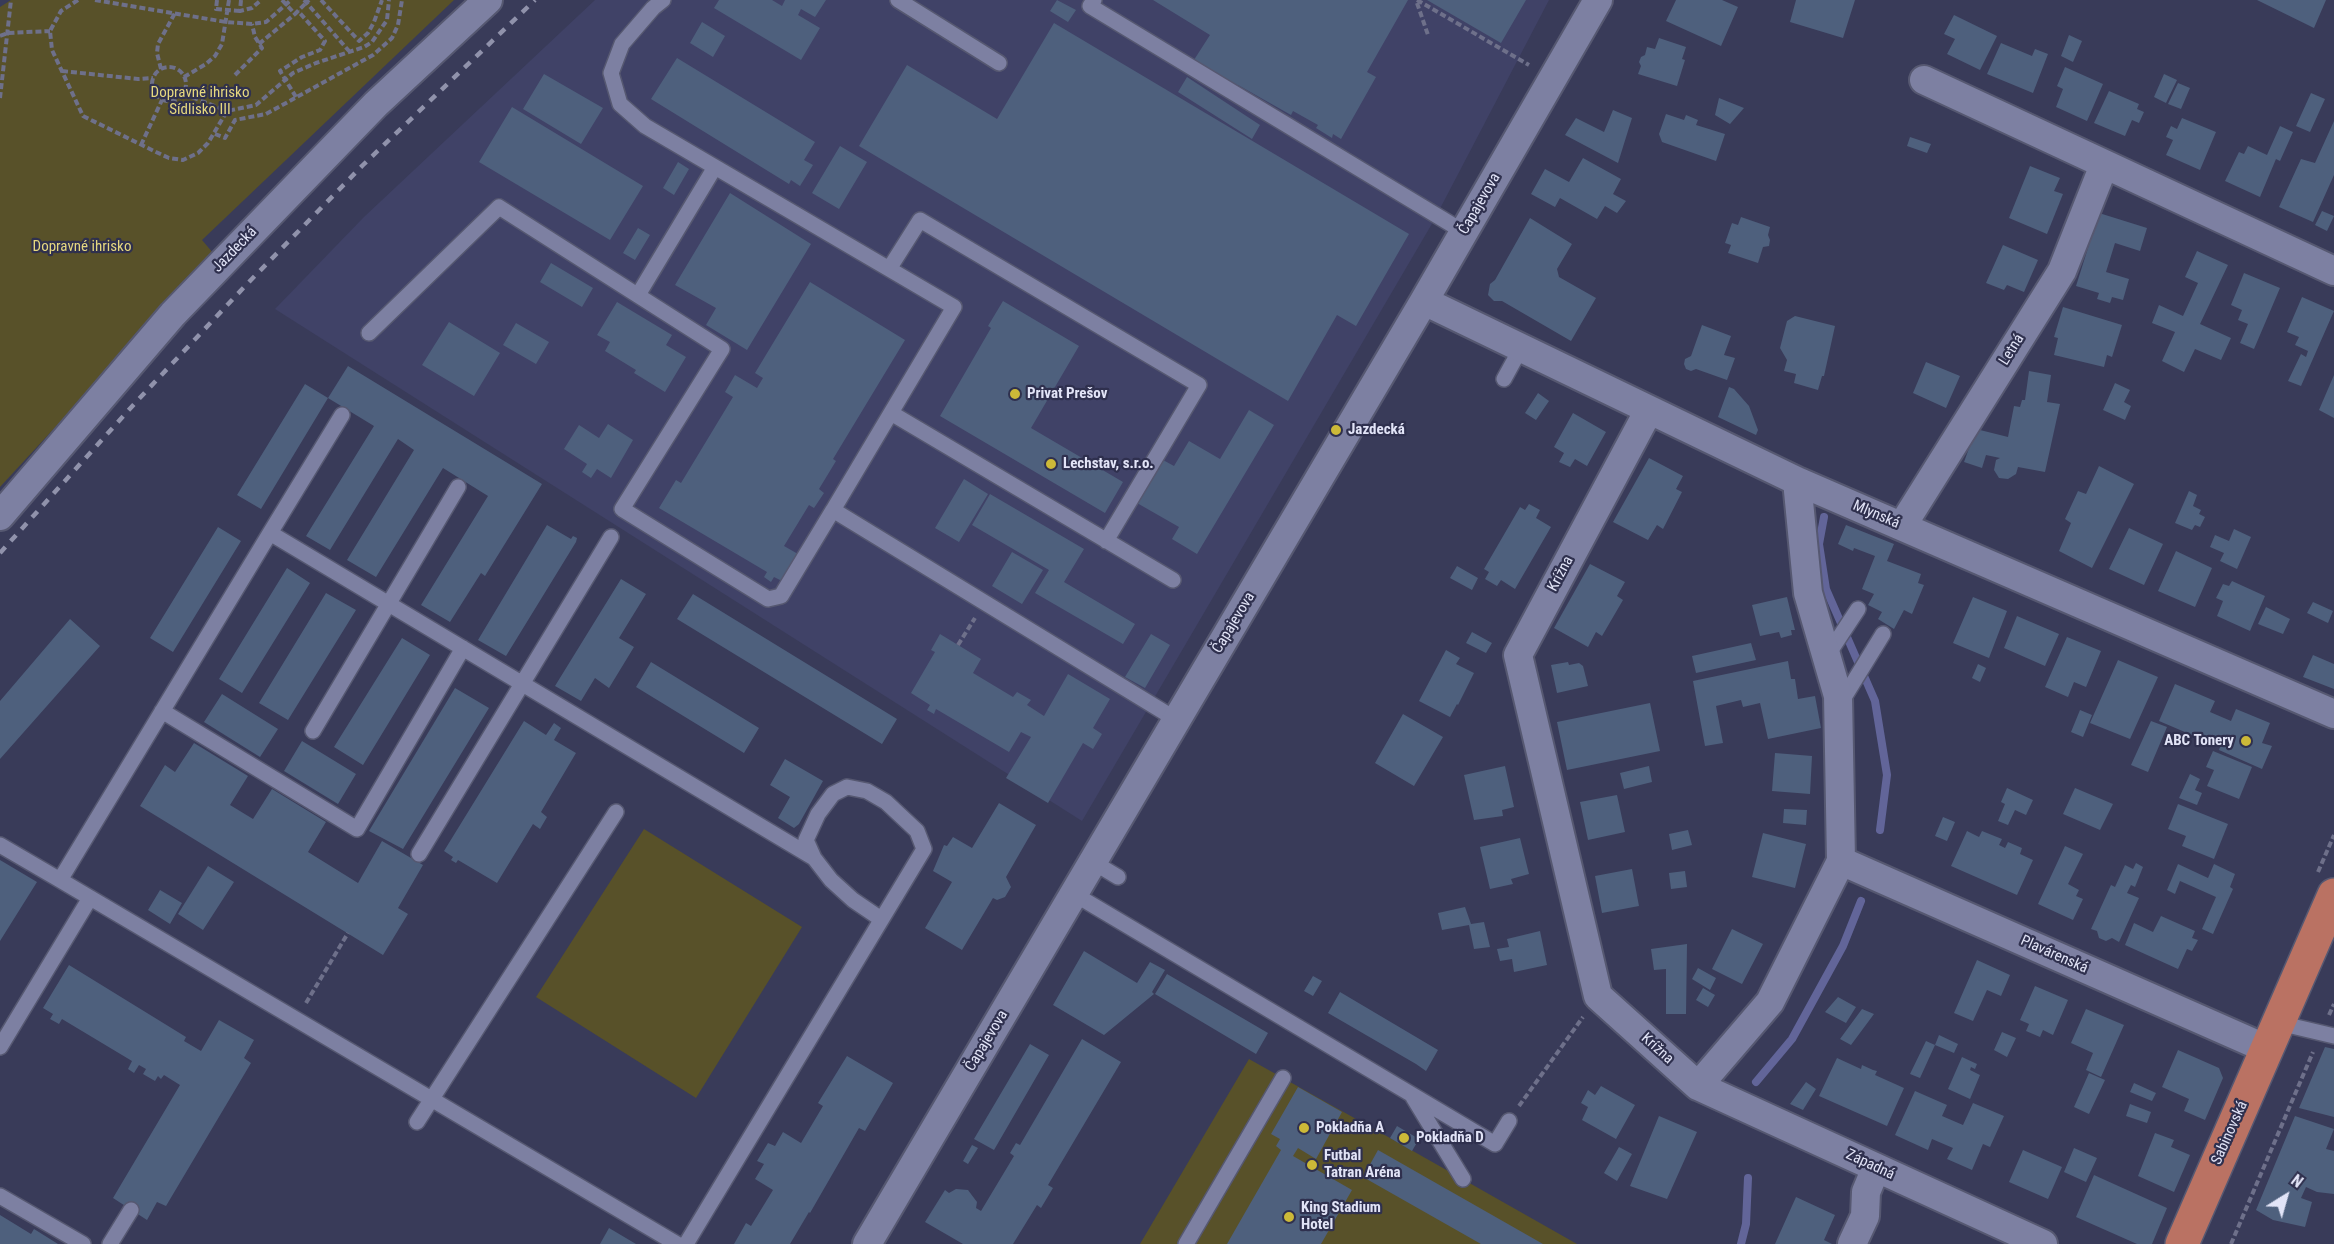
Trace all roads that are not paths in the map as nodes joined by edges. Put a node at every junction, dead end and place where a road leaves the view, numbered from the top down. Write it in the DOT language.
graph roads {
  1 [pos="488,0"];
  2 [pos="663,0"];
  3 [pos="898,0"];
  4 [pos="1598,0"];
  5 [pos="1088,2"];
  6 [pos="999,63"];
  7 [pos="1924,80"];
  8 [pos="2104,165"];
  9 [pos="715,167"];
  10 [pos="1464,232"];
  11 [pos="889,269"];
  12 [pos="2334,272"];
  13 [pos="638,296"];
  14 [pos="1424,301"];
  15 [pos="369,333"];
  16 [pos="1521,348"];
  17 [pos="1504,379"];
  18 [pos="1649,410"];
  19 [pos="891,413"];
  20 [pos="342,415"];
  21 [pos="1797,481"];
  22 [pos="458,487"];
  23 [pos="833,510"];
  24 [pos="0,516"];
  25 [pos="1902,526"];
  26 [pos="270,533"];
  27 [pos="611,537"];
  28 [pos="1106,541"];
  29 [pos="1173,580"];
  30 [pos="389,604"];
  31 [pos="1854,614"];
  32 [pos="1883,634"];
  33 [pos="464,648"];
  34 [pos="1831,649"];
  35 [pos="522,683"];
  36 [pos="1839,706"];
  37 [pos="162,711"];
  38 [pos="2334,714"];
  39 [pos="1176,720"];
  40 [pos="313,731"];
  41 [pos="616,812"];
  42 [pos="0,845"];
  43 [pos="419,854"];
  44 [pos="814,858"];
  45 [pos="1841,861"];
  46 [pos="1093,862"];
  47 [pos="1118,877"];
  48 [pos="60,880"];
  49 [pos="1074,894"];
  50 [pos="2334,895"];
  51 [pos="90,898"];
  52 [pos="880,919"];
  53 [pos="2328,1035"];
  54 [pos="2273,1036"];
  55 [pos="0,1047"];
  56 [pos="1283,1078"];
  57 [pos="1698,1086"];
  58 [pos="1411,1094"];
  59 [pos="432,1100"];
  60 [pos="1509,1121"];
  61 [pos="417,1122"];
  62 [pos="1876,1168"];
  63 [pos="1463,1179"];
  64 [pos="0,1196"];
  65 [pos="131,1210"];
  66 [pos="1991,1233"];
  67 [pos="83,1244"];
  68 [pos="110,1244"];
  69 [pos="677,1244"];
  70 [pos="686,1244"];
  71 [pos="867,1244"];
  72 [pos="1186,1244"];
  73 [pos="1852,1244"];
  74 [pos="2043,1244"];
  75 [pos="2182,1244"];
  1 -- 24 [label="street, Jazdecká"];
  2 -- 9 [label="lane"];
  3 -- 6 [label="lane"];
  4 -- 10 [label="street, Čapajevova"];
  5 -- 10 [label="lane"];
  7 -- 8 [label="street"];
  8 -- 12 [label="street"];
  8 -- 25 [label="street, Letná"];
  9 -- 11 [label="lane"];
  9 -- 13 [label="lane"];
  10 -- 14 [label="street, Čapajevova"];
  11 -- 19 [label="lane"];
  11 -- 28 [label="lane"];
  13 -- 15 [label="lane"];
  13 -- 23 [label="lane"];
  14 -- 16 [label="street, Mlynská"];
  14 -- 39 [label="street, Čapajevova"];
  16 -- 17 [label="lane"];
  16 -- 18 [label="street, Mlynská"];
  18 -- 21 [label="street, Mlynská"];
  18 -- 57 [label="street, Krížna"];
  19 -- 23 [label="lane"];
  19 -- 28 [label="lane"];
  20 -- 26 [label="lane"];
  21 -- 25 [label="street, Mlynská"];
  21 -- 34 [label="street"];
  22 -- 30 [label="lane"];
  23 -- 39 [label="lane"];
  25 -- 38 [label="street, Mlynská"];
  26 -- 30 [label="lane"];
  26 -- 37 [label="lane"];
  27 -- 35 [label="lane"];
  28 -- 29 [label="lane"];
  30 -- 33 [label="lane"];
  30 -- 40 [label="lane"];
  31 -- 34 [label="lane"];
  32 -- 36 [label="lane"];
  33 -- 35 [label="lane"];
  33 -- 37 [label="lane"];
  34 -- 36 [label="street"];
  35 -- 43 [label="lane"];
  35 -- 44 [label="lane"];
  36 -- 45 [label="street"];
  37 -- 48 [label="lane"];
  39 -- 46 [label="street, Čapajevova"];
  41 -- 59 [label="lane"];
  42 -- 48 [label="lane"];
  44 -- 52 [label="lane"];
  44 -- 52 [label="lane"];
  45 -- 54 [label="street, Plavárenská"];
  45 -- 57 [label="street"];
  46 -- 47 [label="lane"];
  46 -- 49 [label="street, Čapajevova"];
  48 -- 51 [label="lane"];
  49 -- 58 [label="lane"];
  49 -- 71 [label="street, Čapajevova"];
  50 -- 54 [label="main road, Sabinovská"];
  51 -- 55 [label="lane"];
  51 -- 59 [label="lane"];
  52 -- 70 [label="lane"];
  53 -- 54 [label="lane"];
  54 -- 75 [label="main road, Sabinovská"];
  56 -- 72 [label="lane"];
  57 -- 62 [label="street, Západná"];
  58 -- 60 [label="lane"];
  58 -- 63 [label="lane"];
  59 -- 61 [label="lane"];
  59 -- 69 [label="lane"];
  62 -- 66 [label="street, Západná"];
  62 -- 73 [label="street"];
  64 -- 67 [label="lane"];
  65 -- 68 [label="lane"];
  66 -- 74 [label="street, Západná"];
}
